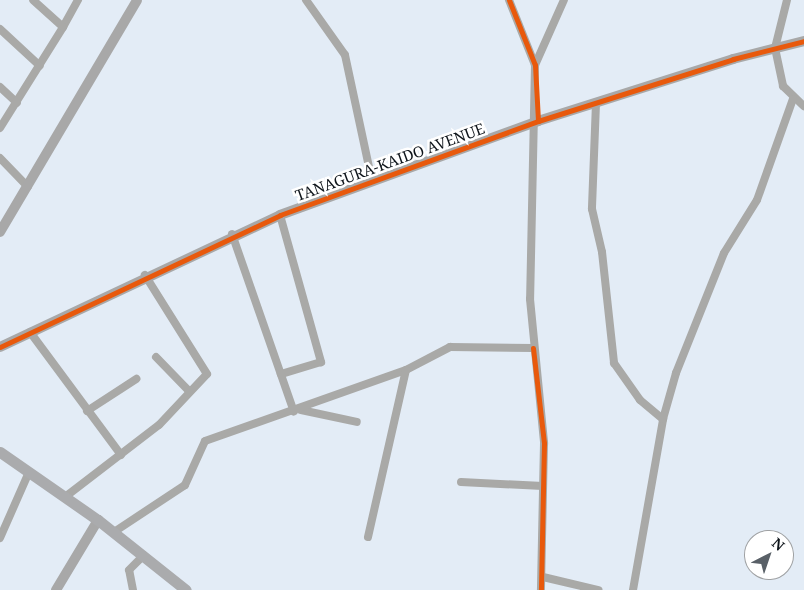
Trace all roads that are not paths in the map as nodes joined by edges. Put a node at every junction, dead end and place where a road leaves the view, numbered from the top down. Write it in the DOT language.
graph roads {
  1 [pos="33,0"];
  2 [pos="78,0"];
  3 [pos="137,0"];
  4 [pos="306,0"];
  5 [pos="509,0"];
  6 [pos="564,0"];
  7 [pos="787,0"];
  8 [pos="63,27"];
  9 [pos="0,29"];
  10 [pos="804,41"];
  11 [pos="775,48"];
  12 [pos="536,65"];
  13 [pos="40,66"];
  14 [pos="0,87"];
  15 [pos="793,99"];
  16 [pos="17,103"];
  17 [pos="596,103"];
  18 [pos="804,106"];
  19 [pos="538,121"];
  20 [pos="0,128"];
  21 [pos="0,158"];
  22 [pos="372,181"];
  23 [pos="28,186"];
  24 [pos="280,215"];
  25 [pos="0,232"];
  26 [pos="232,234"];
  27 [pos="145,275"];
  28 [pos="30,332"];
  29 [pos="0,347"];
  30 [pos="533,348"];
  31 [pos="156,357"];
  32 [pos="406,370"];
  33 [pos="281,374"];
  34 [pos="136,379"];
  35 [pos="188,390"];
  36 [pos="87,411"];
  37 [pos="298,411"];
  38 [pos="663,419"];
  39 [pos="357,422"];
  40 [pos="0,452"];
  41 [pos="121,455"];
  42 [pos="29,472"];
  43 [pos="461,482"];
  44 [pos="543,486"];
  45 [pos="65,497"];
  46 [pos="98,520"];
  47 [pos="114,532"];
  48 [pos="1,535"];
  49 [pos="368,537"];
  50 [pos="144,555"];
  51 [pos="543,577"];
  52 [pos="56,590"];
  53 [pos="133,590"];
  54 [pos="186,590"];
  55 [pos="541,590"];
  56 [pos="598,590"];
  57 [pos="634,590"];
  1 -- 8 [label="street"];
  2 -- 8 [label="street"];
  3 -- 23 [label="street"];
  4 -- 22 [label="street"];
  5 -- 12 [label="street"];
  6 -- 12 [label="street"];
  7 -- 11 [label="street"];
  8 -- 13 [label="street"];
  9 -- 13 [label="street"];
  10 -- 11 [label="street, TANAGURA-KAIDO AVENUE"];
  11 -- 15 [label="street"];
  11 -- 17 [label="street, TANAGURA-KAIDO AVENUE"];
  12 -- 19 [label="street"];
  13 -- 16 [label="street"];
  14 -- 16 [label="street"];
  15 -- 18 [label="street"];
  15 -- 38 [label="street"];
  16 -- 20 [label="street"];
  17 -- 19 [label="street, TANAGURA-KAIDO AVENUE"];
  17 -- 38 [label="street"];
  19 -- 22 [label="street, TANAGURA-KAIDO AVENUE"];
  19 -- 30 [label="street"];
  21 -- 23 [label="street"];
  22 -- 24 [label="street, TANAGURA-KAIDO AVENUE"];
  23 -- 25 [label="street"];
  24 -- 26 [label="street, TANAGURA-KAIDO AVENUE"];
  24 -- 33 [label="street"];
  26 -- 27 [label="street, TANAGURA-KAIDO AVENUE"];
  26 -- 33 [label="street"];
  27 -- 28 [label="street, TANAGURA-KAIDO AVENUE"];
  27 -- 35 [label="street"];
  28 -- 29 [label="street, TANAGURA-KAIDO AVENUE"];
  28 -- 36 [label="street"];
  30 -- 32 [label="street"];
  30 -- 44 [label="street"];
  31 -- 35 [label="street"];
  32 -- 37 [label="street"];
  32 -- 49 [label="street"];
  33 -- 37 [label="street"];
  34 -- 36 [label="street"];
  35 -- 41 [label="street"];
  36 -- 41 [label="street"];
  37 -- 39 [label="street"];
  37 -- 47 [label="street"];
  38 -- 57 [label="street"];
  40 -- 42 [label="main road"];
  41 -- 45 [label="street"];
  42 -- 45 [label="main road"];
  42 -- 48 [label="street"];
  43 -- 44 [label="street"];
  44 -- 51 [label="street"];
  45 -- 46 [label="main road"];
  46 -- 47 [label="main road"];
  46 -- 52 [label="street"];
  47 -- 50 [label="main road"];
  50 -- 53 [label="street"];
  50 -- 54 [label="main road"];
  51 -- 55 [label="street"];
  51 -- 56 [label="street"];
}
